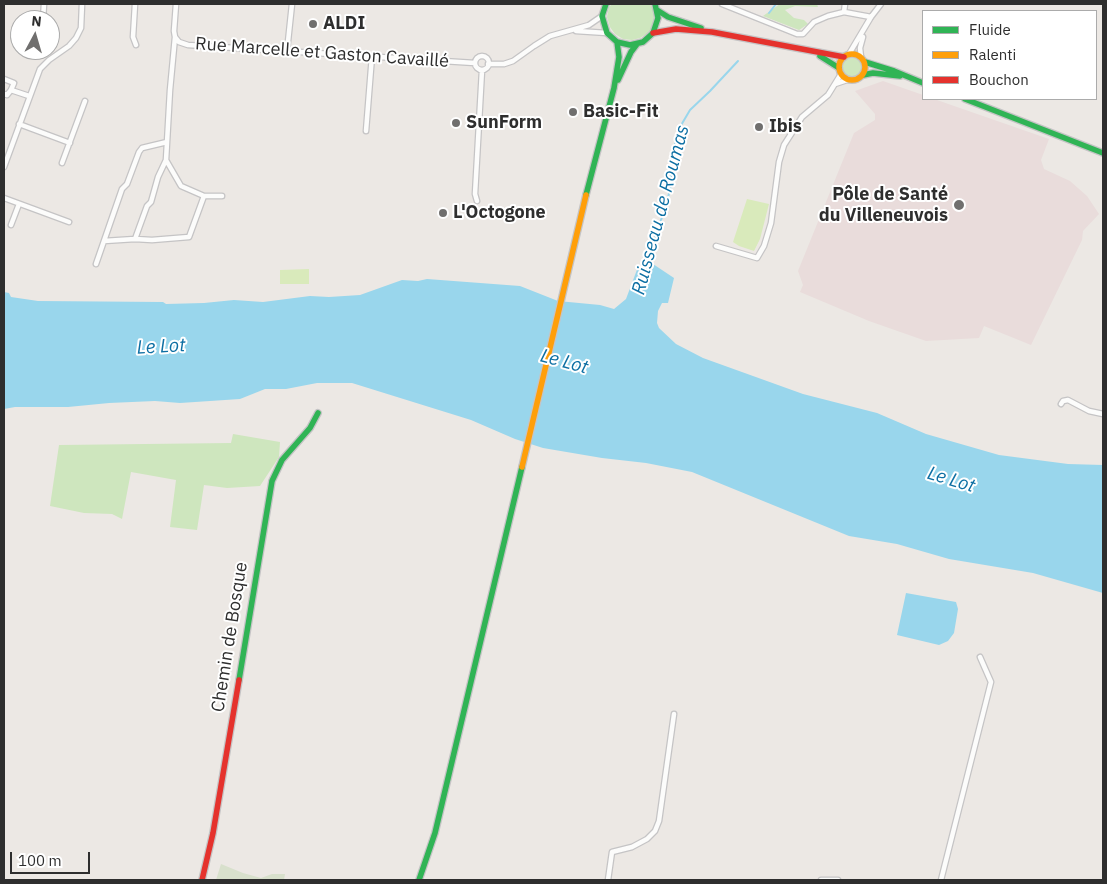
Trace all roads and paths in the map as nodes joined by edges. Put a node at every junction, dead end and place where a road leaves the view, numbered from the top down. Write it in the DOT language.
graph roads {
  1 [pos="82,4"];
  2 [pos="135,4"];
  3 [pos="176,4"];
  4 [pos="292,4"];
  5 [pos="600,4"];
  6 [pos="606,4"];
  7 [pos="655,4"];
  8 [pos="722,4"];
  9 [pos="845,4"];
  10 [pos="881,4"];
  11 [pos="657,10"];
  12 [pos="844,12"];
  13 [pos="603,14"];
  14 [pos="871,17"];
  15 [pos="865,28"];
  16 [pos="572,31"];
  17 [pos="712,32"];
  18 [pos="607,33"];
  19 [pos="653,33"];
  20 [pos="175,37"];
  21 [pos="617,42"];
  22 [pos="637,44"];
  23 [pos="136,45"];
  24 [pos="287,51"];
  25 [pos="812,52"];
  26 [pos="372,56"];
  27 [pos="847,56"];
  28 [pos="863,60"];
  29 [pos="475,63"];
  30 [pos="488,64"];
  31 [pos="482,70"];
  32 [pos="840,71"];
  33 [pos="863,75"];
  34 [pos="906,76"];
  35 [pos="4,79"];
  36 [pos="847,80"];
  37 [pos="922,83"];
  38 [pos="835,84"];
  39 [pos="614,88"];
  40 [pos="11,90"];
  41 [pos="4,94"];
  42 [pos="29,96"];
  43 [pos="968,100"];
  44 [pos="85,101"];
  45 [pos="19,124"];
  46 [pos="366,131"];
  47 [pos="167,142"];
  48 [pos="70,143"];
  49 [pos="1103,153"];
  50 [pos="5,160"];
  51 [pos="166,160"];
  52 [pos="62,163"];
  53 [pos="4,167"];
  54 [pos="204,196"];
  55 [pos="222,196"];
  56 [pos="4,198"];
  57 [pos="477,201"];
  58 [pos="19,204"];
  59 [pos="69,222"];
  60 [pos="11,225"];
  61 [pos="135,239"];
  62 [pos="104,240"];
  63 [pos="716,246"];
  64 [pos="96,264"];
  65 [pos="1061,404"];
  66 [pos="318,413"];
  67 [pos="1103,414"];
  68 [pos="980,657"];
  69 [pos="674,714"];
  70 [pos="202,880"];
  71 [pos="419,880"];
  72 [pos="608,880"];
  73 [pos="821,880"];
  74 [pos="838,880"];
  75 [pos="941,880"];
  1 -- 42 [label="street"];
  2 -- 23 [label="street"];
  3 -- 20 [label="street, Rue Marcelle et Gaston Cavaillé"];
  4 -- 24 [label="street"];
  5 -- 13 [label="main road"];
  6 -- 13 [label="main road"];
  7 -- 11 [label="main road"];
  8 -- 12 [label="street"];
  9 -- 12 [label="street"];
  10 -- 14 [label="street"];
  11 -- 17 [label="main road"];
  11 -- 19 [label="main road"];
  12 -- 14 [label="street"];
  13 -- 16 [label="street"];
  13 -- 18 [label="main road"];
  14 -- 15 [label="street"];
  15 -- 27 [label="street"];
  15 -- 28 [label="street"];
  16 -- 18 [label="street"];
  16 -- 30 [label="street"];
  17 -- 19 [label="main road"];
  17 -- 25 [label="main road"];
  18 -- 21 [label="main road"];
  19 -- 22 [label="main road"];
  20 -- 24 [label="street, Rue Marcelle et Gaston Cavaillé"];
  20 -- 47 [label="street"];
  21 -- 22 [label="main road"];
  21 -- 39 [label="main road"];
  22 -- 39 [label="main road"];
  24 -- 26 [label="street, Rue Marcelle et Gaston Cavaillé"];
  25 -- 27 [label="main road"];
  25 -- 32 [label="main road"];
  26 -- 29 [label="street, Rue Marcelle et Gaston Cavaillé"];
  26 -- 46 [label="street"];
  27 -- 28 [label="main road"];
  27 -- 32 [label="main road"];
  28 -- 33 [label="main road"];
  28 -- 34 [label="main road"];
  29 -- 30 [label="street"];
  29 -- 31 [label="street"];
  30 -- 31 [label="street"];
  31 -- 57 [label="street"];
  32 -- 36 [label="main road"];
  32 -- 38 [label="street"];
  33 -- 34 [label="main road"];
  33 -- 36 [label="main road"];
  34 -- 37 [label="main road"];
  35 -- 40 [label="street"];
  36 -- 38 [label="street"];
  38 -- 63 [label="street"];
  39 -- 71 [label="main road"];
  40 -- 41 [label="street"];
  40 -- 42 [label="street"];
  42 -- 45 [label="street"];
  43 -- 49 [label="main road"];
  44 -- 48 [label="street"];
  45 -- 48 [label="street"];
  45 -- 50 [label="street"];
  47 -- 51 [label="street"];
  47 -- 62 [label="street"];
  48 -- 52 [label="street"];
  50 -- 53 [label="street"];
  51 -- 54 [label="street"];
  51 -- 61 [label="street"];
  54 -- 55 [label="street"];
  54 -- 61 [label="street"];
  56 -- 58 [label="street"];
  58 -- 59 [label="street"];
  58 -- 60 [label="street"];
  61 -- 62 [label="street"];
  62 -- 64 [label="street"];
  65 -- 67 [label="street"];
  66 -- 70 [label="main road, Chemin de Bosque"];
  68 -- 75 [label="street"];
  69 -- 72 [label="street"];
  73 -- 74 [label="street"];
}
